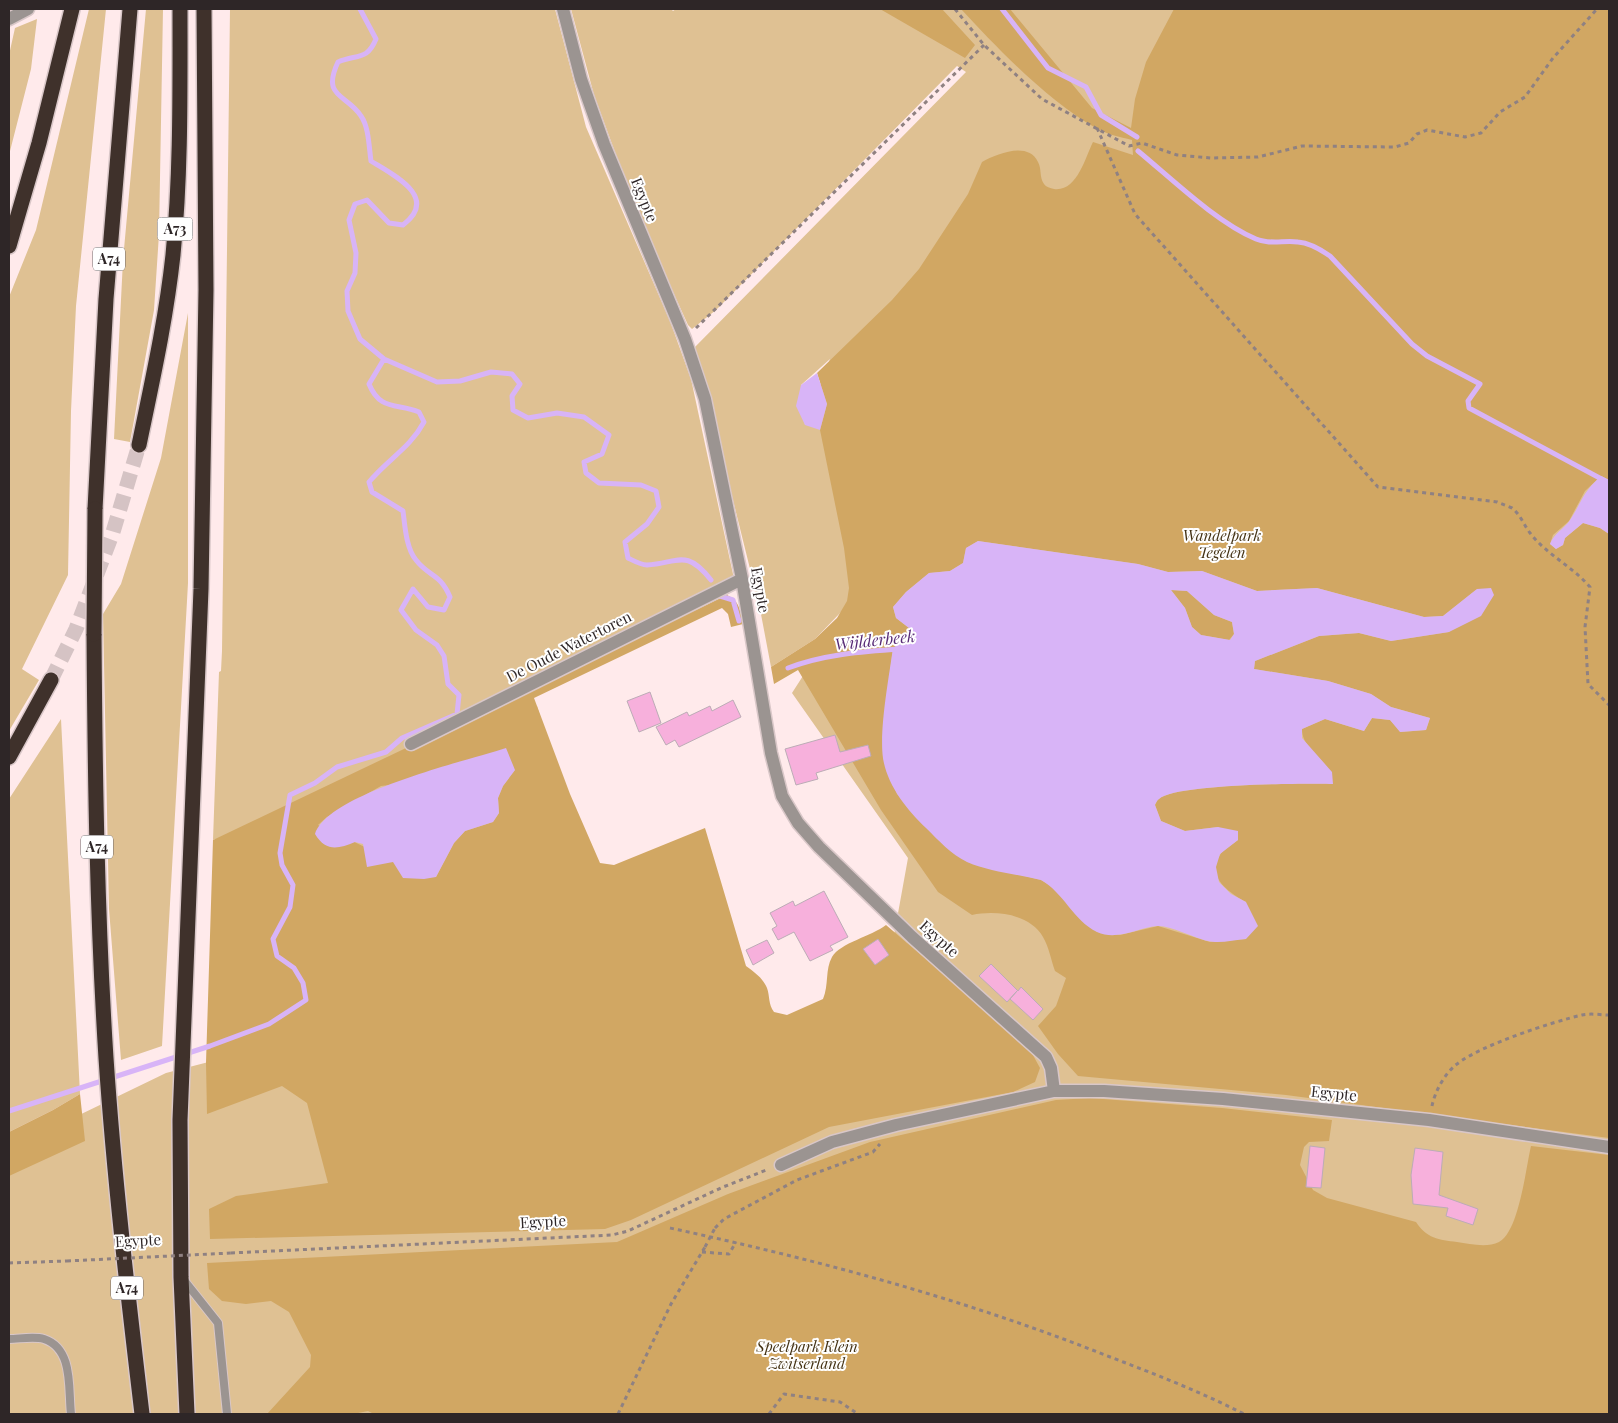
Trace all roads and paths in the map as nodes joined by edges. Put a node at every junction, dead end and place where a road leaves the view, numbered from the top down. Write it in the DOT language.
graph roads {
  1 [pos="28,9"];
  2 [pos="72,9"];
  3 [pos="130,9"];
  4 [pos="180,9"];
  5 [pos="204,9"];
  6 [pos="563,9"];
  7 [pos="956,9"];
  8 [pos="1597,9"];
  9 [pos="9,18"];
  10 [pos="984,45"];
  11 [pos="1097,128"];
  12 [pos="9,246"];
  13 [pos="685,339"];
  14 [pos="138,445"];
  15 [pos="742,579"];
  16 [pos="51,680"];
  17 [pos="1609,705"];
  18 [pos="411,744"];
  19 [pos="9,757"];
  20 [pos="1609,1015"];
  21 [pos="1054,1091"];
  22 [pos="1429,1120"];
  23 [pos="896,1125"];
  24 [pos="1609,1147"];
  25 [pos="781,1165"];
  26 [pos="670,1228"];
  27 [pos="736,1242"];
  28 [pos="702,1252"];
  29 [pos="9,1263"];
  30 [pos="181,1277"];
  31 [pos="9,1339"];
  32 [pos="71,1414"];
  33 [pos="142,1414"];
  34 [pos="187,1414"];
  35 [pos="226,1414"];
  36 [pos="618,1414"];
  37 [pos="769,1414"];
  38 [pos="858,1414"];
  39 [pos="1244,1414"];
  1 -- 9 [label="street"];
  2 -- 12 [label="highway"];
  3 -- 33 [label="highway, A74, bridge"];
  4 -- 14 [label="highway, A73"];
  5 -- 30 [label="highway"];
  6 -- 13 [label="street, Egypte"];
  7 -- 10 [label="path"];
  8 -- 11 [label="path"];
  10 -- 11 [label="path"];
  10 -- 13 [label="path"];
  11 -- 17 [label="path"];
  13 -- 15 [label="street, Egypte"];
  15 -- 18 [label="street, De Oude Watertoren"];
  15 -- 21 [label="street, Egypte"];
  16 -- 19 [label="highway"];
  20 -- 22 [label="path"];
  21 -- 22 [label="street, Egypte"];
  21 -- 23 [label="street, Egypte"];
  22 -- 24 [label="street, Egypte"];
  23 -- 25 [label="street, Egypte"];
  23 -- 28 [label="path, bridge"];
  25 -- 29 [label="path, Egypte, bridge"];
  26 -- 27 [label="path"];
  27 -- 28 [label="path"];
  27 -- 39 [label="path"];
  28 -- 36 [label="path"];
  30 -- 34 [label="highway"];
  30 -- 35 [label="lane"];
  31 -- 32 [label="lane"];
  37 -- 38 [label="path"];
}
